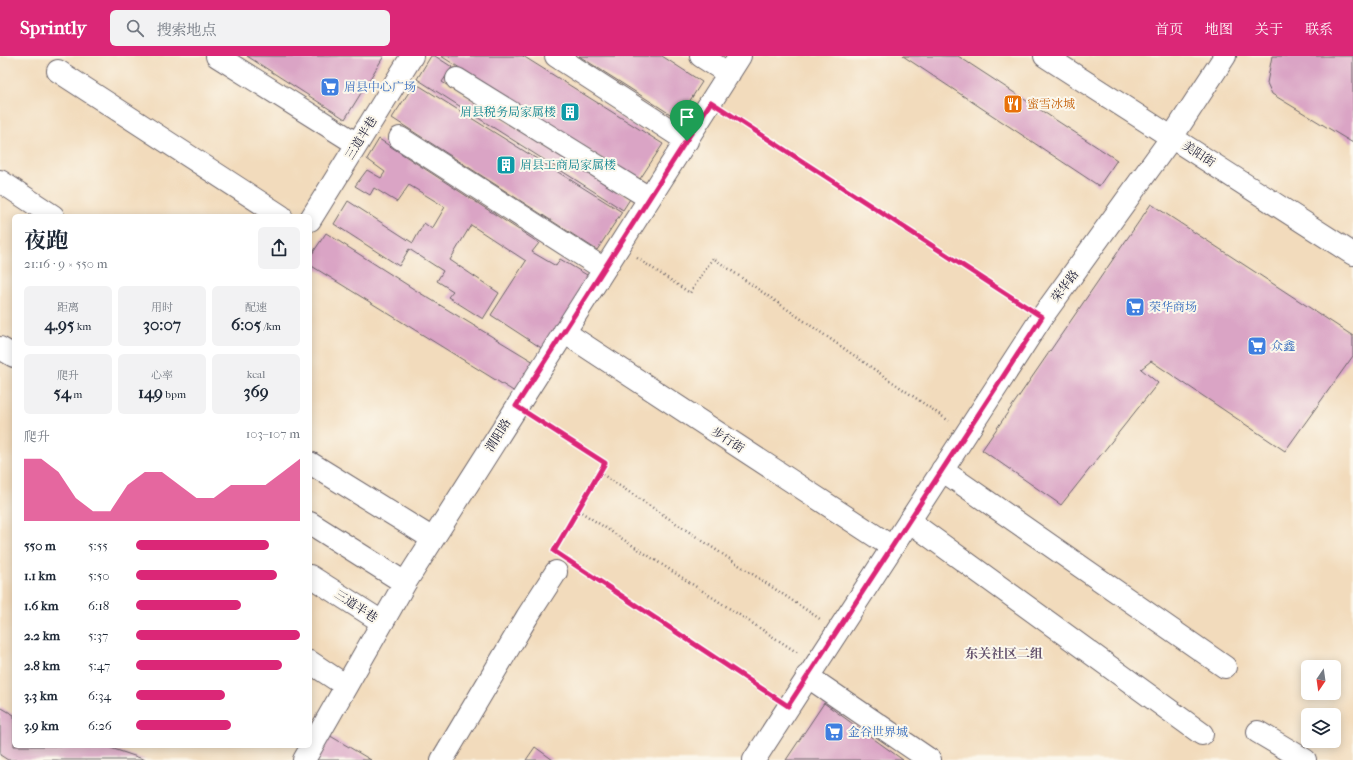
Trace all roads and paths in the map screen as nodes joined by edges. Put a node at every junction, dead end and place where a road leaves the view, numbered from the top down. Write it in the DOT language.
graph roads {
  1 [pos="217,56"];
  2 [pos="412,56"];
  3 [pos="701,56"];
  4 [pos="740,56"];
  5 [pos="1045,56"];
  6 [pos="1225,56"];
  7 [pos="563,58"];
  8 [pos="58,71"];
  9 [pos="729,74"];
  10 [pos="457,79"];
  11 [pos="711,102"];
  12 [pos="1172,137"];
  13 [pos="400,138"];
  14 [pos="687,141"];
  15 [pos="357,144"];
  16 [pos="0,182"];
  17 [pos="650,198"];
  18 [pos="50,214"];
  19 [pos="278,214"];
  20 [pos="312,217"];
  21 [pos="619,246"];
  22 [pos="1353,254"];
  23 [pos="604,269"];
  24 [pos="1042,317"];
  25 [pos="564,332"];
  26 [pos="0,348"];
  27 [pos="12,355"];
  28 [pos="516,406"];
  29 [pos="966,433"];
  30 [pos="312,464"];
  31 [pos="942,470"];
  32 [pos="599,472"];
  33 [pos="578,510"];
  34 [pos="909,521"];
  35 [pos="312,524"];
  36 [pos="433,539"];
  37 [pos="892,547"];
  38 [pos="561,561"];
  39 [pos="312,577"];
  40 [pos="405,583"];
  41 [pos="382,622"];
  42 [pos="837,630"];
  43 [pos="312,663"];
  44 [pos="1225,667"];
  45 [pos="811,670"];
  46 [pos="346,686"];
  47 [pos="788,706"];
  48 [pos="1258,732"];
  49 [pos="1202,734"];
  50 [pos="312,746"];
  51 [pos="311,748"];
  52 [pos="304,760"];
  53 [pos="442,760"];
  54 [pos="754,760"];
  55 [pos="930,760"];
  56 [pos="1305,760"];
  1 -- 15 [label="street"];
  2 -- 15 [label="street, 三道半巷"];
  3 -- 9 [label="street"];
  4 -- 9 [label="street, 渭阳路"];
  5 -- 12 [label="street, 美阳街"];
  6 -- 12 [label="street, 荣华路"];
  7 -- 14 [label="street"];
  8 -- 19 [label="street"];
  9 -- 11 [label="street, 渭阳路"];
  10 -- 17 [label="street"];
  11 -- 14 [label="street, 渭阳路"];
  11 -- 24 [label="path"];
  12 -- 22 [label="street, 美阳街"];
  12 -- 24 [label="street, 荣华路"];
  13 -- 23 [label="street"];
  14 -- 17 [label="street, 渭阳路"];
  15 -- 20 [label="street, 三道半巷"];
  16 -- 18 [label="street"];
  17 -- 21 [label="street, 渭阳路"];
  21 -- 23 [label="street, 渭阳路"];
  21 -- 29 [label="path"];
  23 -- 25 [label="street, 渭阳路"];
  24 -- 29 [label="street, 荣华路"];
  25 -- 28 [label="street, 渭阳路"];
  25 -- 37 [label="street, 步行街"];
  26 -- 27 [label="street"];
  28 -- 32 [label="path"];
  28 -- 36 [label="street, 渭阳路"];
  29 -- 31 [label="street, 荣华路"];
  30 -- 36 [label="street"];
  31 -- 34 [label="street, 荣华路"];
  31 -- 44 [label="street"];
  32 -- 33 [label="path"];
  32 -- 42 [label="path"];
  33 -- 38 [label="path"];
  33 -- 45 [label="path"];
  34 -- 37 [label="street, 荣华路"];
  34 -- 49 [label="street"];
  35 -- 40 [label="street"];
  36 -- 40 [label="street, 渭阳路"];
  37 -- 42 [label="street, 荣华路"];
  38 -- 47 [label="path"];
  38 -- 53 [label="street"];
  39 -- 41 [label="street, 三道半巷"];
  40 -- 41 [label="street, 渭阳路"];
  41 -- 46 [label="street, 渭阳路"];
  42 -- 45 [label="street, 荣华路"];
  43 -- 46 [label="street"];
  45 -- 47 [label="street, 荣华路"];
  45 -- 55 [label="street"];
  46 -- 50 [label="street, 渭阳路"];
  47 -- 54 [label="street, 荣华路"];
  48 -- 56 [label="street"];
  51 -- 52 [label="street, 渭阳路"];
}
